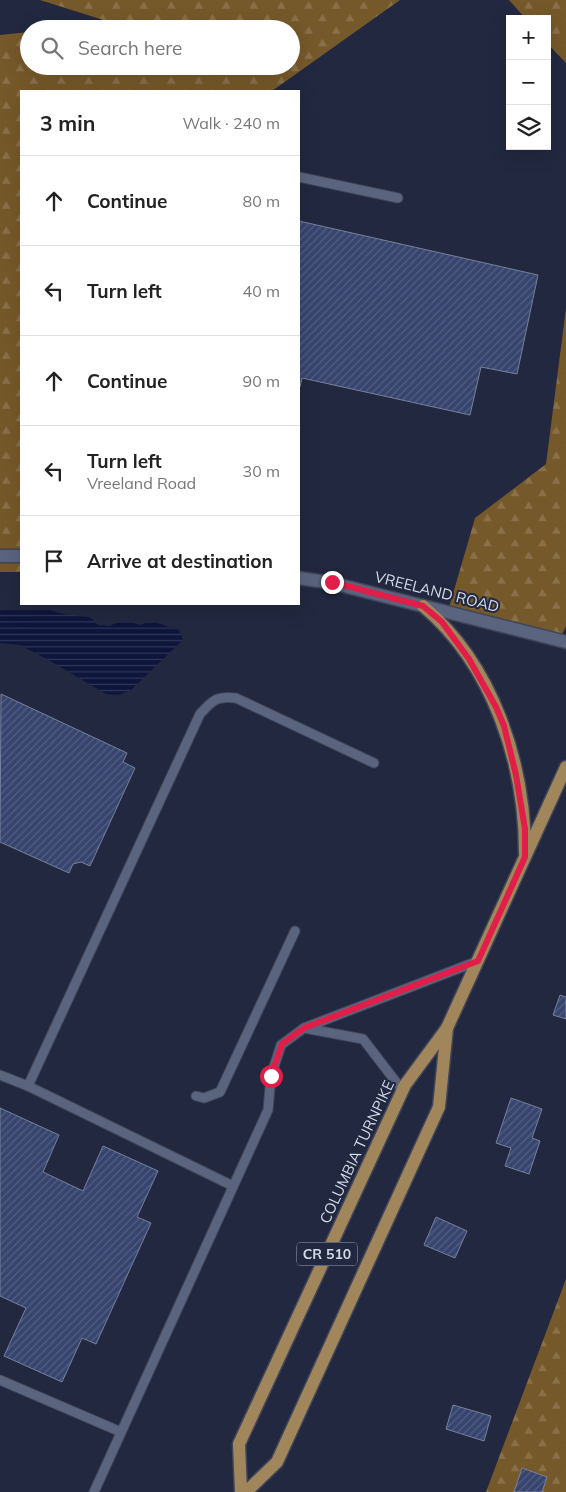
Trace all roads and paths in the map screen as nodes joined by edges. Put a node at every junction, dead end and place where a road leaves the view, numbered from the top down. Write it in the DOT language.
graph roads {
  1 [pos="300,177"];
  2 [pos="398,198"];
  3 [pos="0,556"];
  4 [pos="20,556"];
  5 [pos="300,578"];
  6 [pos="423,606"];
  7 [pos="566,642"];
  8 [pos="374,763"];
  9 [pos="566,767"];
  10 [pos="525,857"];
  11 [pos="295,931"];
  12 [pos="478,961"];
  13 [pos="304,1028"];
  14 [pos="447,1028"];
  15 [pos="0,1075"];
  16 [pos="28,1086"];
  17 [pos="403,1091"];
  18 [pos="196,1096"];
  19 [pos="233,1186"];
  20 [pos="0,1380"];
  21 [pos="121,1432"];
  22 [pos="94,1492"];
  23 [pos="241,1492"];
  24 [pos="246,1492"];
  1 -- 2 [label="lane"];
  3 -- 4 [label="street"];
  5 -- 6 [label="street, VREELAND ROAD"];
  6 -- 7 [label="street, VREELAND ROAD"];
  6 -- 10 [label="main road"];
  8 -- 16 [label="lane"];
  9 -- 10 [label="main road, COLUMBIA TURNPIKE / CR 510"];
  10 -- 12 [label="main road, COLUMBIA TURNPIKE / CR 510"];
  11 -- 18 [label="lane"];
  12 -- 13 [label="lane"];
  12 -- 14 [label="main road, COLUMBIA TURNPIKE / CR 510"];
  13 -- 17 [label="lane"];
  13 -- 19 [label="lane"];
  14 -- 17 [label="main road, COLUMBIA TURNPIKE / CR 510"];
  14 -- 24 [label="main road, COLUMBIA TURNPIKE / CR 510"];
  15 -- 16 [label="lane"];
  16 -- 19 [label="lane"];
  17 -- 23 [label="main road, COLUMBIA TURNPIKE / CR 510"];
  19 -- 21 [label="lane"];
  20 -- 21 [label="lane"];
  21 -- 22 [label="lane"];
}
